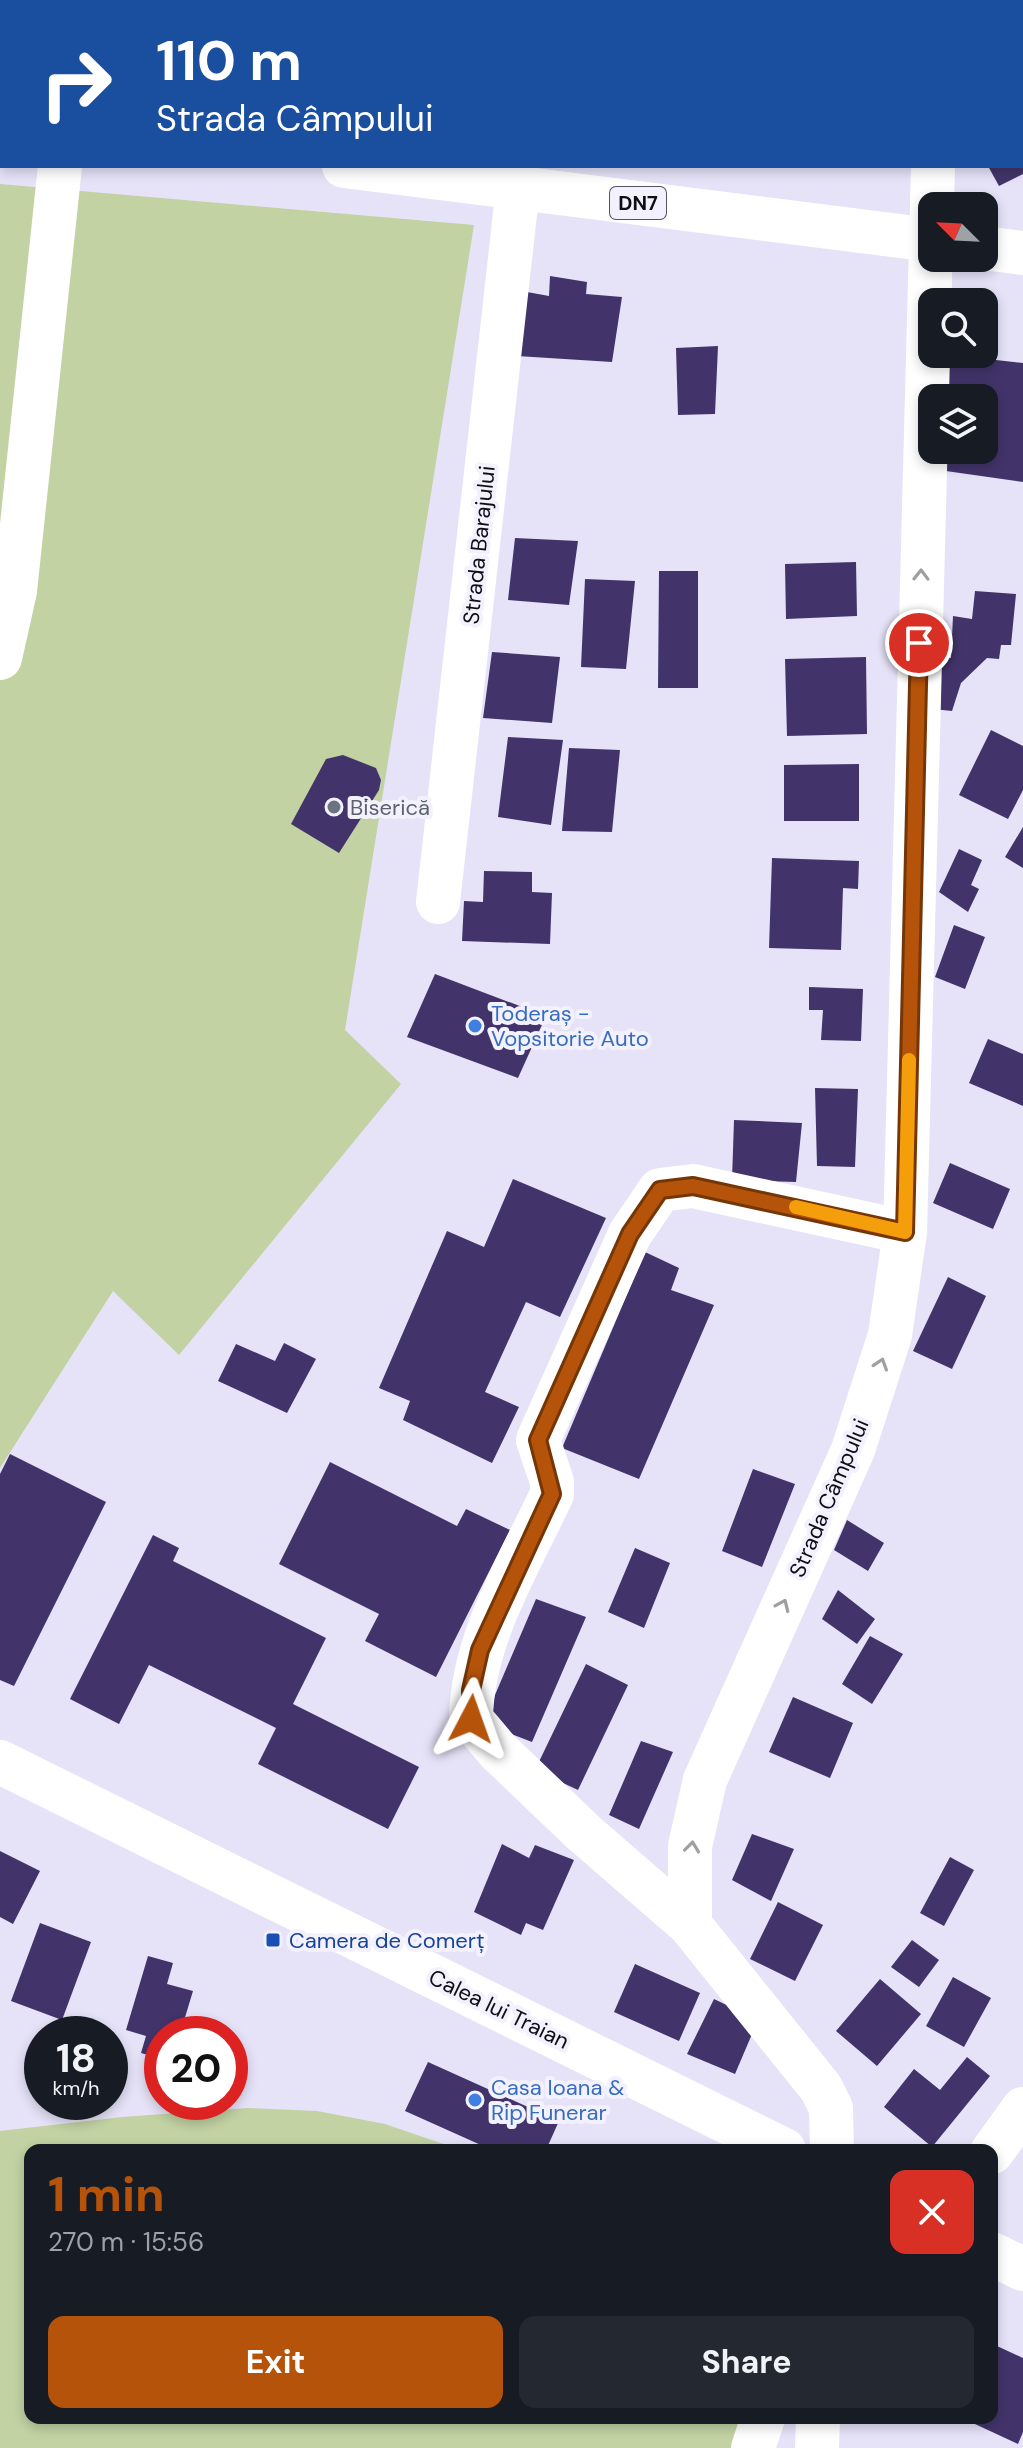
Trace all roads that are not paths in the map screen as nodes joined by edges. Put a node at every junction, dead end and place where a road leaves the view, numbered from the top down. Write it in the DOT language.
graph roads {
  1 [pos="60,168"];
  2 [pos="375,168"];
  3 [pos="933,168"];
  4 [pos="468,174"];
  5 [pos="518,187"];
  6 [pos="932,192"];
  7 [pos="918,238"];
  8 [pos="998,250"];
  9 [pos="1023,253"];
  10 [pos="929,272"];
  11 [pos="0,658"];
  12 [pos="438,902"];
  13 [pos="905,1232"];
  14 [pos="0,1762"];
  15 [pos="690,1925"];
  16 [pos="1023,2109"];
  17 [pos="772,2144"];
  18 [pos="832,2144"];
  19 [pos="998,2144"];
  20 [pos="998,2257"];
  21 [pos="1023,2269"];
  22 [pos="761,2424"];
  23 [pos="818,2424"];
  24 [pos="753,2448"];
  25 [pos="817,2448"];
  1 -- 11 [label="main road"];
  2 -- 4 [label="main road, DN7"];
  3 -- 6 [label="main road"];
  4 -- 5 [label="main road, DN7"];
  5 -- 7 [label="main road, DN7"];
  5 -- 12 [label="main road, Strada Barajului"];
  8 -- 9 [label="main road"];
  13 -- 10 [label="main road, Strada Câmpului, one-way"];
  15 -- 13 [label="main road, Strada Câmpului, one-way"];
  13 -- 15 [label="main road"];
  14 -- 17 [label="main road, Calea lui Traian"];
  15 -- 18 [label="main road"];
  16 -- 19 [label="main road"];
  20 -- 21 [label="main road"];
  22 -- 24 [label="main road"];
  23 -- 25 [label="main road"];
}
